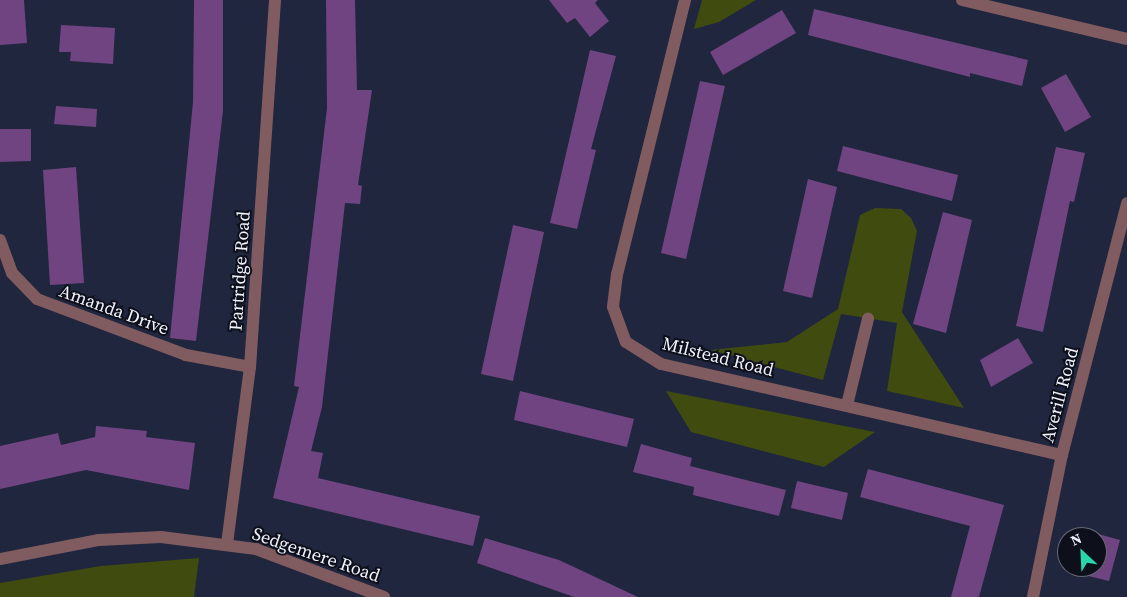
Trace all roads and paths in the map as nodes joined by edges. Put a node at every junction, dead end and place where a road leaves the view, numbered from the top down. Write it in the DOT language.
graph roads {
  1 [pos="275,0"];
  2 [pos="685,0"];
  3 [pos="962,0"];
  4 [pos="1127,39"];
  5 [pos="1127,203"];
  6 [pos="0,240"];
  7 [pos="868,319"];
  8 [pos="250,367"];
  9 [pos="848,405"];
  10 [pos="1062,455"];
  11 [pos="227,544"];
  12 [pos="0,559"];
  13 [pos="384,597"];
  14 [pos="1033,597"];
  1 -- 8 [label="street, Partridge Road"];
  2 -- 9 [label="street, Milstead Road"];
  3 -- 4 [label="street"];
  5 -- 10 [label="street, Averill Road"];
  6 -- 8 [label="street, Amanda Drive"];
  7 -- 9 [label="street"];
  8 -- 11 [label="street, Partridge Road"];
  9 -- 10 [label="street, Milstead Road"];
  10 -- 14 [label="street, Averill Road"];
  11 -- 12 [label="street, Sedgemere Road"];
  11 -- 13 [label="street, Sedgemere Road"];
}
